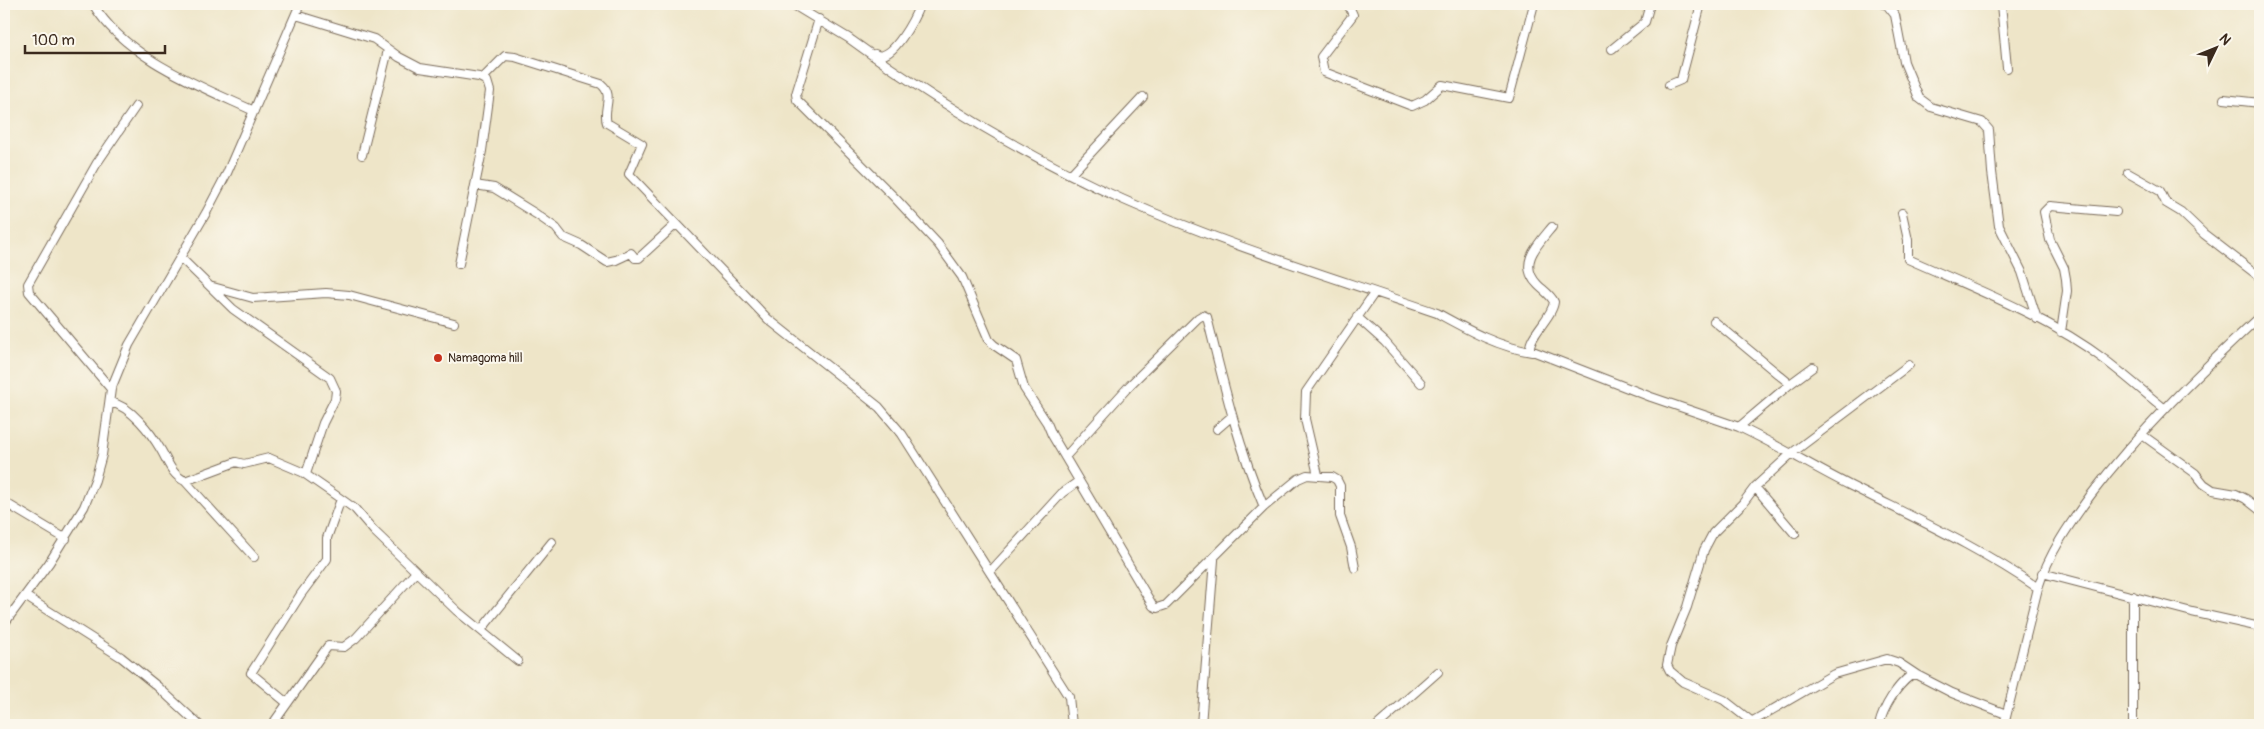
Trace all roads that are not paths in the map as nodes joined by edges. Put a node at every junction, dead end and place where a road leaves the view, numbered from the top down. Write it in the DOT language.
graph roads {
  1 [pos="93,4"];
  2 [pos="300,4"];
  3 [pos="792,4"];
  4 [pos="920,4"];
  5 [pos="1348,4"];
  6 [pos="1534,4"];
  7 [pos="1650,4"];
  8 [pos="1701,4"];
  9 [pos="1888,4"];
  10 [pos="2001,4"];
  11 [pos="296,15"];
  12 [pos="819,19"];
  13 [pos="847,36"];
  14 [pos="1612,49"];
  15 [pos="388,50"];
  16 [pos="2007,68"];
  17 [pos="483,78"];
  18 [pos="1669,85"];
  19 [pos="1143,97"];
  20 [pos="2224,99"];
  21 [pos="2260,103"];
  22 [pos="136,106"];
  23 [pos="254,111"];
  24 [pos="362,155"];
  25 [pos="2128,173"];
  26 [pos="1071,174"];
  27 [pos="476,185"];
  28 [pos="2116,212"];
  29 [pos="1902,213"];
  30 [pos="676,224"];
  31 [pos="1552,227"];
  32 [pos="181,258"];
  33 [pos="459,264"];
  34 [pos="2260,277"];
  35 [pos="211,287"];
  36 [pos="1375,292"];
  37 [pos="2260,316"];
  38 [pos="1357,317"];
  39 [pos="2037,319"];
  40 [pos="1714,321"];
  41 [pos="454,323"];
  42 [pos="2061,332"];
  43 [pos="1532,352"];
  44 [pos="1909,364"];
  45 [pos="1813,367"];
  46 [pos="1421,383"];
  47 [pos="1790,384"];
  48 [pos="111,389"];
  49 [pos="110,402"];
  50 [pos="2164,409"];
  51 [pos="1231,417"];
  52 [pos="1739,427"];
  53 [pos="1217,429"];
  54 [pos="2140,434"];
  55 [pos="1792,453"];
  56 [pos="1065,457"];
  57 [pos="306,474"];
  58 [pos="1318,475"];
  59 [pos="185,481"];
  60 [pos="1079,481"];
  61 [pos="1755,487"];
  62 [pos="341,499"];
  63 [pos="4,502"];
  64 [pos="1264,507"];
  65 [pos="2260,510"];
  66 [pos="1795,534"];
  67 [pos="66,539"];
  68 [pos="552,542"];
  69 [pos="254,557"];
  70 [pos="1214,560"];
  71 [pos="1355,568"];
  72 [pos="416,572"];
  73 [pos="990,572"];
  74 [pos="2042,573"];
  75 [pos="2038,588"];
  76 [pos="25,596"];
  77 [pos="2133,596"];
  78 [pos="4,624"];
  79 [pos="2260,627"];
  80 [pos="481,630"];
  81 [pos="518,661"];
  82 [pos="1438,672"];
  83 [pos="1917,675"];
  84 [pos="287,703"];
  85 [pos="2006,714"];
  86 [pos="1752,724"];
  87 [pos="199,725"];
  88 [pos="272,725"];
  89 [pos="1072,725"];
  90 [pos="1200,725"];
  91 [pos="1378,725"];
  92 [pos="1879,725"];
  93 [pos="2004,725"];
  94 [pos="2133,725"];
  1 -- 23 [label="street"];
  2 -- 11 [label="street"];
  3 -- 12 [label="street"];
  4 -- 13 [label="street"];
  5 -- 6 [label="street"];
  7 -- 14 [label="street"];
  8 -- 18 [label="street"];
  9 -- 39 [label="street"];
  10 -- 16 [label="street"];
  11 -- 15 [label="street"];
  11 -- 23 [label="street"];
  12 -- 13 [label="street"];
  12 -- 56 [label="street"];
  13 -- 26 [label="street"];
  15 -- 17 [label="street"];
  15 -- 24 [label="street"];
  17 -- 27 [label="street"];
  17 -- 30 [label="street"];
  19 -- 26 [label="street"];
  20 -- 21 [label="street"];
  22 -- 48 [label="street"];
  23 -- 32 [label="street"];
  25 -- 34 [label="street"];
  26 -- 36 [label="street"];
  27 -- 30 [label="street"];
  27 -- 33 [label="street"];
  28 -- 42 [label="street"];
  29 -- 39 [label="street"];
  30 -- 73 [label="street"];
  31 -- 43 [label="street"];
  32 -- 35 [label="street"];
  32 -- 48 [label="street"];
  35 -- 41 [label="street"];
  35 -- 57 [label="street"];
  36 -- 38 [label="street"];
  36 -- 43 [label="street"];
  37 -- 50 [label="street"];
  38 -- 46 [label="street"];
  38 -- 58 [label="street"];
  39 -- 42 [label="street"];
  40 -- 47 [label="street"];
  42 -- 50 [label="street"];
  43 -- 52 [label="street"];
  44 -- 55 [label="street"];
  45 -- 47 [label="street"];
  47 -- 52 [label="street"];
  48 -- 49 [label="street"];
  49 -- 59 [label="street"];
  49 -- 67 [label="street"];
  50 -- 54 [label="street"];
  51 -- 53 [label="street"];
  51 -- 56 [label="street"];
  51 -- 64 [label="street"];
  52 -- 55 [label="street"];
  54 -- 65 [label="street"];
  54 -- 74 [label="street"];
  55 -- 61 [label="street"];
  55 -- 75 [label="street"];
  56 -- 60 [label="street"];
  57 -- 59 [label="street"];
  57 -- 62 [label="street"];
  58 -- 64 [label="street"];
  58 -- 71 [label="street"];
  59 -- 69 [label="street"];
  60 -- 70 [label="street"];
  60 -- 73 [label="street"];
  61 -- 66 [label="street"];
  61 -- 86 [label="street"];
  62 -- 72 [label="street"];
  62 -- 84 [label="street"];
  63 -- 67 [label="street"];
  64 -- 70 [label="street"];
  67 -- 76 [label="street"];
  68 -- 80 [label="street"];
  70 -- 90 [label="street"];
  72 -- 80 [label="street"];
  72 -- 84 [label="street"];
  73 -- 89 [label="street"];
  74 -- 75 [label="street"];
  74 -- 77 [label="street"];
  75 -- 85 [label="street"];
  76 -- 78 [label="street"];
  76 -- 87 [label="street"];
  77 -- 79 [label="street"];
  77 -- 94 [label="street"];
  80 -- 81 [label="street"];
  82 -- 91 [label="street"];
  83 -- 85 [label="street"];
  83 -- 86 [label="street"];
  83 -- 92 [label="street"];
  84 -- 88 [label="street"];
  85 -- 93 [label="street"];
}
